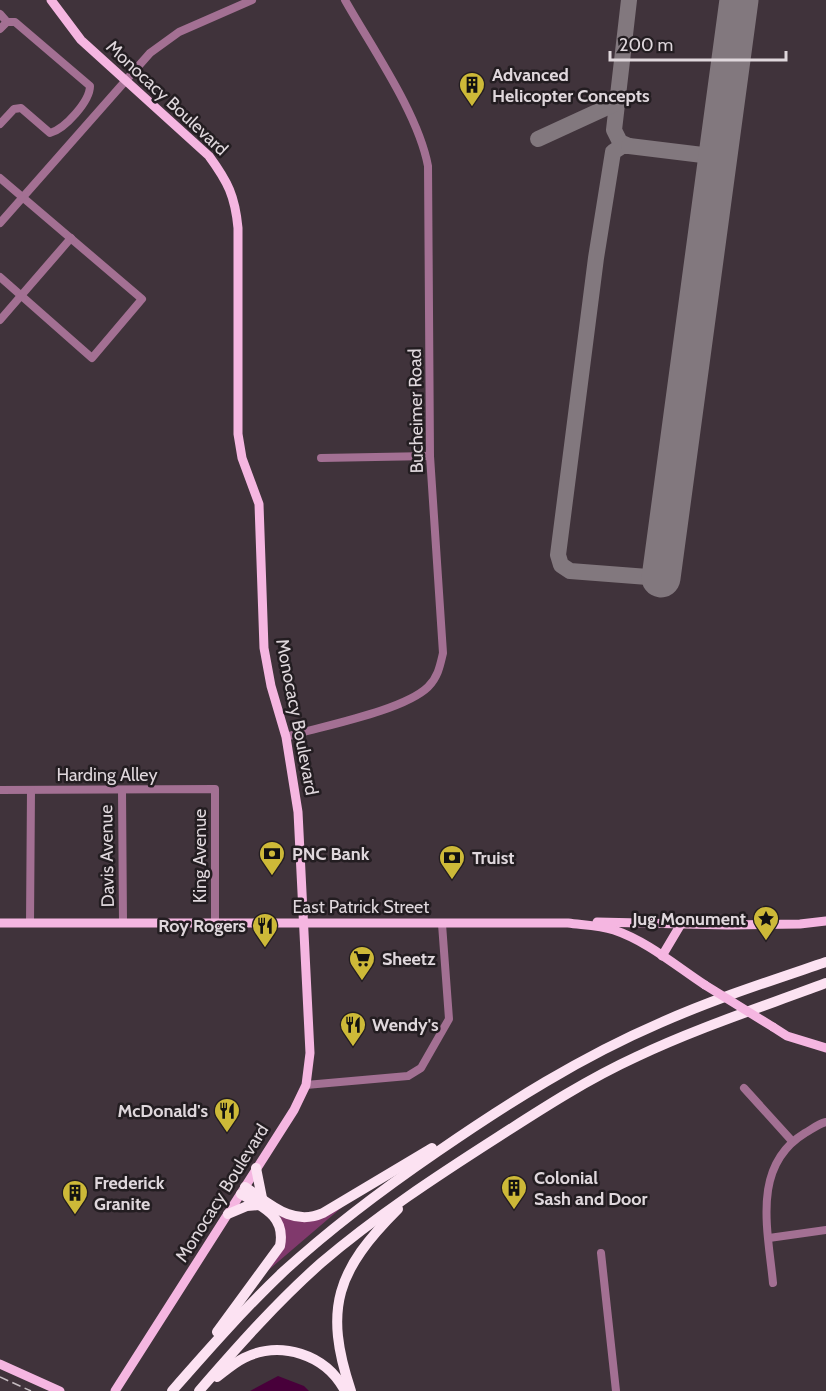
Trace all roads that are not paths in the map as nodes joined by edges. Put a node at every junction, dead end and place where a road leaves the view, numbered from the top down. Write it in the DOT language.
graph roads {
  1 [pos="51,0"];
  2 [pos="252,0"];
  3 [pos="345,0"];
  4 [pos="0,14"];
  5 [pos="7,22"];
  6 [pos="0,29"];
  7 [pos="124,81"];
  8 [pos="0,124"];
  9 [pos="0,178"];
  10 [pos="23,197"];
  11 [pos="0,223"];
  12 [pos="71,238"];
  13 [pos="0,277"];
  14 [pos="21,296"];
  15 [pos="0,320"];
  16 [pos="430,456"];
  17 [pos="321,458"];
  18 [pos="286,737"];
  19 [pos="122,789"];
  20 [pos="215,789"];
  21 [pos="0,790"];
  22 [pos="31,790"];
  23 [pos="826,921"];
  24 [pos="123,922"];
  25 [pos="215,922"];
  26 [pos="0,923"];
  27 [pos="30,923"];
  28 [pos="568,923"];
  29 [pos="302,924"];
  30 [pos="442,924"];
  31 [pos="681,924"];
  32 [pos="662,956"];
  33 [pos="826,962"];
  34 [pos="826,983"];
  35 [pos="826,1048"];
  36 [pos="306,1085"];
  37 [pos="744,1088"];
  38 [pos="826,1122"];
  39 [pos="472,1128"];
  40 [pos="792,1141"];
  41 [pos="256,1168"];
  42 [pos="420,1188"];
  43 [pos="243,1190"];
  44 [pos="261,1202"];
  45 [pos="228,1214"];
  46 [pos="826,1230"];
  47 [pos="769,1238"];
  48 [pos="601,1253"];
  49 [pos="774,1283"];
  50 [pos="0,1364"];
  51 [pos="194,1366"];
  52 [pos="60,1391"];
  53 [pos="115,1391"];
  54 [pos="172,1391"];
  55 [pos="199,1391"];
  56 [pos="345,1391"];
  57 [pos="351,1391"];
  58 [pos="616,1391"];
  1 -- 7 [label="main road, Monocacy Boulevard"];
  2 -- 7 [label="street"];
  3 -- 16 [label="street, Bucheimer Road"];
  4 -- 5 [label="street"];
  5 -- 6 [label="street"];
  5 -- 8 [label="street"];
  7 -- 10 [label="street"];
  7 -- 18 [label="main road, Monocacy Boulevard"];
  9 -- 10 [label="street"];
  10 -- 11 [label="street"];
  10 -- 12 [label="street"];
  12 -- 14 [label="street"];
  12 -- 14 [label="street"];
  13 -- 14 [label="street"];
  14 -- 15 [label="street"];
  16 -- 17 [label="street"];
  16 -- 18 [label="street, Bucheimer Road"];
  18 -- 29 [label="main road, Monocacy Boulevard"];
  19 -- 20 [label="street, Harding Alley"];
  19 -- 22 [label="street, Harding Alley"];
  19 -- 24 [label="street, Davis Avenue"];
  20 -- 25 [label="street, King Avenue"];
  21 -- 22 [label="street, Harding Alley"];
  22 -- 27 [label="street"];
  23 -- 31 [label="main road"];
  24 -- 25 [label="main road, East Patrick Street"];
  24 -- 27 [label="main road, East Patrick Street"];
  25 -- 29 [label="main road, East Patrick Street"];
  26 -- 27 [label="main road, East Patrick Street"];
  28 -- 30 [label="main road, East Patrick Street"];
  28 -- 31 [label="main road"];
  28 -- 32 [label="main road, East Patrick Street"];
  29 -- 30 [label="main road, East Patrick Street"];
  29 -- 36 [label="main road, Monocacy Boulevard"];
  30 -- 36 [label="street"];
  31 -- 32 [label="main road"];
  32 -- 35 [label="main road, East Patrick Street, bridge"];
  33 -- 39 [label="highway"];
  34 -- 42 [label="highway"];
  36 -- 41 [label="main road, Monocacy Boulevard"];
  37 -- 40 [label="street"];
  38 -- 40 [label="street"];
  39 -- 44 [label="highway"];
  39 -- 51 [label="highway"];
  40 -- 47 [label="street"];
  41 -- 43 [label="main road, Monocacy Boulevard"];
  41 -- 44 [label="highway"];
  42 -- 55 [label="highway"];
  42 -- 57 [label="highway"];
  43 -- 44 [label="highway"];
  43 -- 45 [label="main road, Monocacy Boulevard"];
  44 -- 45 [label="highway"];
  44 -- 51 [label="highway"];
  45 -- 53 [label="main road, Monocacy Boulevard"];
  46 -- 47 [label="street"];
  47 -- 49 [label="street"];
  48 -- 58 [label="street"];
  50 -- 52 [label="main road"];
  51 -- 54 [label="highway"];
  55 -- 56 [label="highway"];
}
